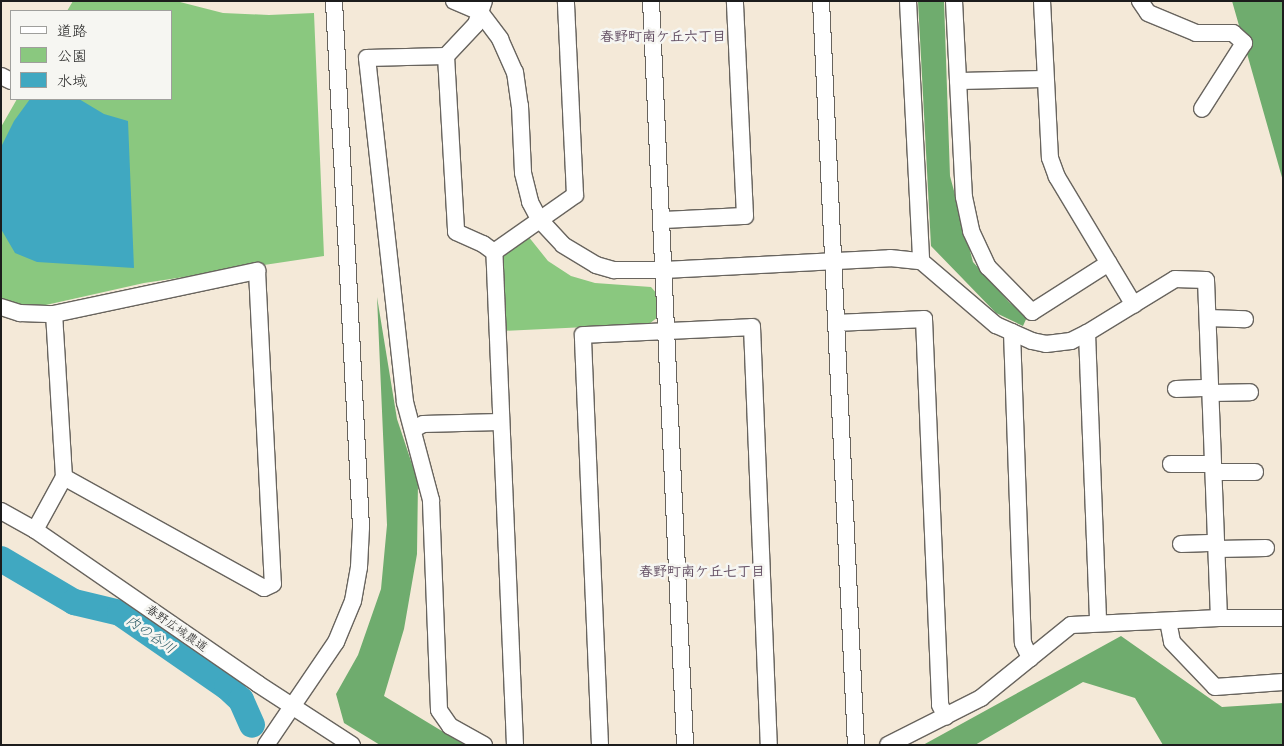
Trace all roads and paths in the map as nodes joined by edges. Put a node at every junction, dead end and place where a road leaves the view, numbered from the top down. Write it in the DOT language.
graph roads {
  1 [pos="334,1"];
  2 [pos="454,1"];
  3 [pos="566,1"];
  4 [pos="651,1"];
  5 [pos="735,1"];
  6 [pos="820,1"];
  7 [pos="908,1"];
  8 [pos="954,1"];
  9 [pos="1042,1"];
  10 [pos="1140,1"];
  11 [pos="482,7"];
  12 [pos="446,56"];
  13 [pos="1045,79"];
  14 [pos="958,81"];
  15 [pos="1202,109"];
  16 [pos="539,219"];
  17 [pos="662,220"];
  18 [pos="494,252"];
  19 [pos="834,261"];
  20 [pos="921,261"];
  21 [pos="1109,263"];
  22 [pos="664,270"];
  23 [pos="1134,306"];
  24 [pos="1,307"];
  25 [pos="54,314"];
  26 [pos="1208,318"];
  27 [pos="1245,319"];
  28 [pos="837,323"];
  29 [pos="666,331"];
  30 [pos="1012,332"];
  31 [pos="1087,333"];
  32 [pos="1176,389"];
  33 [pos="1210,390"];
  34 [pos="1250,392"];
  35 [pos="500,422"];
  36 [pos="414,429"];
  37 [pos="1171,464"];
  38 [pos="1213,468"];
  39 [pos="1255,472"];
  40 [pos="64,477"];
  41 [pos="1,511"];
  42 [pos="35,530"];
  43 [pos="1181,544"];
  44 [pos="1216,546"];
  45 [pos="1266,548"];
  46 [pos="1219,618"];
  47 [pos="1283,618"];
  48 [pos="1168,621"];
  49 [pos="1098,623"];
  50 [pos="1030,658"];
  51 [pos="1283,682"];
  52 [pos="292,707"];
  53 [pos="946,717"];
  54 [pos="266,745"];
  55 [pos="352,745"];
  56 [pos="484,745"];
  57 [pos="516,745"];
  58 [pos="600,745"];
  59 [pos="685,745"];
  60 [pos="770,745"];
  61 [pos="856,745"];
  62 [pos="888,745"];
  1 -- 52 [label="street"];
  2 -- 11 [label="street"];
  3 -- 16 [label="street"];
  4 -- 17 [label="street"];
  5 -- 17 [label="street"];
  6 -- 19 [label="street"];
  7 -- 20 [label="street"];
  8 -- 14 [label="street"];
  9 -- 13 [label="street"];
  10 -- 15 [label="street"];
  11 -- 12 [label="street"];
  11 -- 16 [label="street"];
  12 -- 18 [label="street"];
  12 -- 36 [label="street"];
  13 -- 14 [label="street"];
  13 -- 21 [label="street"];
  14 -- 21 [label="street"];
  16 -- 18 [label="street"];
  16 -- 22 [label="street"];
  17 -- 22 [label="street"];
  18 -- 35 [label="street"];
  19 -- 20 [label="street"];
  19 -- 22 [label="street"];
  19 -- 28 [label="street"];
  20 -- 30 [label="street"];
  21 -- 23 [label="street"];
  22 -- 29 [label="street"];
  23 -- 26 [label="street"];
  23 -- 31 [label="street"];
  24 -- 25 [label="street"];
  25 -- 40 [label="street"];
  25 -- 40 [label="street"];
  26 -- 27 [label="street"];
  26 -- 33 [label="street"];
  28 -- 53 [label="street"];
  28 -- 61 [label="street"];
  29 -- 58 [label="street"];
  29 -- 59 [label="street"];
  29 -- 60 [label="street"];
  30 -- 31 [label="street"];
  30 -- 50 [label="street"];
  31 -- 49 [label="street"];
  32 -- 33 [label="street"];
  33 -- 34 [label="street"];
  33 -- 38 [label="street"];
  35 -- 36 [label="street"];
  35 -- 57 [label="street"];
  36 -- 56 [label="street"];
  37 -- 38 [label="street"];
  38 -- 39 [label="street"];
  38 -- 44 [label="street"];
  40 -- 42 [label="street"];
  41 -- 42 [label="street, 春野広域農道"];
  42 -- 52 [label="street, 春野広域農道"];
  43 -- 44 [label="street"];
  44 -- 45 [label="street"];
  44 -- 46 [label="street"];
  46 -- 47 [label="street"];
  46 -- 48 [label="street"];
  48 -- 49 [label="street"];
  48 -- 51 [label="street"];
  49 -- 50 [label="street"];
  50 -- 53 [label="street"];
  52 -- 54 [label="street"];
  52 -- 55 [label="street, 春野広域農道"];
  53 -- 62 [label="street"];
}
